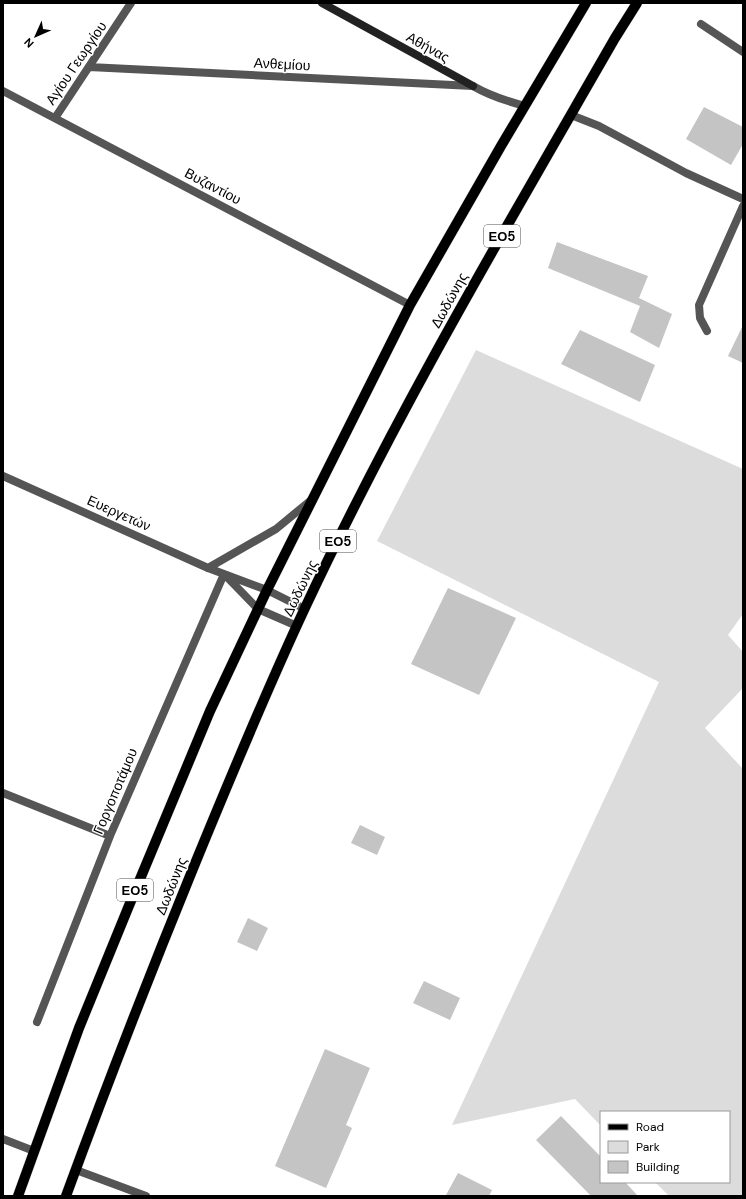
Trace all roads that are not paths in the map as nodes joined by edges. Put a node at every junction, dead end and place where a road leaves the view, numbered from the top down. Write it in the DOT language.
graph roads {
  1 [pos="131,3"];
  2 [pos="322,3"];
  3 [pos="586,3"];
  4 [pos="637,3"];
  5 [pos="701,24"];
  6 [pos="743,52"];
  7 [pos="89,67"];
  8 [pos="473,86"];
  9 [pos="3,91"];
  10 [pos="525,106"];
  11 [pos="571,115"];
  12 [pos="55,118"];
  13 [pos="743,199"];
  14 [pos="743,206"];
  15 [pos="410,305"];
  16 [pos="707,331"];
  17 [pos="3,476"];
  18 [pos="310,501"];
  19 [pos="208,568"];
  20 [pos="224,574"];
  21 [pos="266,590"];
  22 [pos="258,609"];
  23 [pos="305,609"];
  24 [pos="297,626"];
  25 [pos="3,793"];
  26 [pos="110,836"];
  27 [pos="37,1022"];
  28 [pos="3,1139"];
  29 [pos="34,1151"];
  30 [pos="76,1170"];
  31 [pos="18,1196"];
  32 [pos="66,1196"];
  33 [pos="146,1196"];
  1 -- 7 [label="street, Αγίου Γεωργίου"];
  2 -- 8 [label="street, Αθήνας"];
  3 -- 10 [label="main road, Δωδώνης / ΕΟ5"];
  4 -- 11 [label="main road, Δωδώνης / ΕΟ5"];
  5 -- 6 [label="street"];
  7 -- 8 [label="street, Ανθεμίου"];
  7 -- 12 [label="street, Αγίου Γεωργίου"];
  8 -- 10 [label="street, Αθήνας"];
  9 -- 12 [label="street, Βυζαντίου"];
  10 -- 15 [label="main road, Δωδώνης / ΕΟ5"];
  11 -- 13 [label="street"];
  11 -- 23 [label="main road, Δωδώνης / ΕΟ5"];
  12 -- 15 [label="street, Βυζαντίου"];
  14 -- 16 [label="street"];
  15 -- 18 [label="main road, Δωδώνης / ΕΟ5"];
  17 -- 19 [label="street, Ευεργετών"];
  18 -- 19 [label="street"];
  18 -- 21 [label="main road, Δωδώνης / ΕΟ5"];
  19 -- 20 [label="street, Ευεργετών"];
  20 -- 21 [label="street, Ευεργετών"];
  20 -- 22 [label="street"];
  20 -- 26 [label="street, Γοργοποτάμου"];
  21 -- 22 [label="main road, Δωδώνης / ΕΟ5"];
  21 -- 23 [label="street, Ευεργετών"];
  22 -- 24 [label="street"];
  22 -- 29 [label="main road, Δωδώνης / ΕΟ5"];
  23 -- 24 [label="main road, Δωδώνης / ΕΟ5"];
  24 -- 30 [label="main road, Δωδώνης / ΕΟ5"];
  25 -- 26 [label="street"];
  26 -- 27 [label="street, Γοργοποτάμου"];
  28 -- 29 [label="street"];
  29 -- 31 [label="main road, Δωδώνης / ΕΟ5"];
  30 -- 32 [label="main road, Δωδώνης / ΕΟ5"];
  30 -- 33 [label="street"];
}
